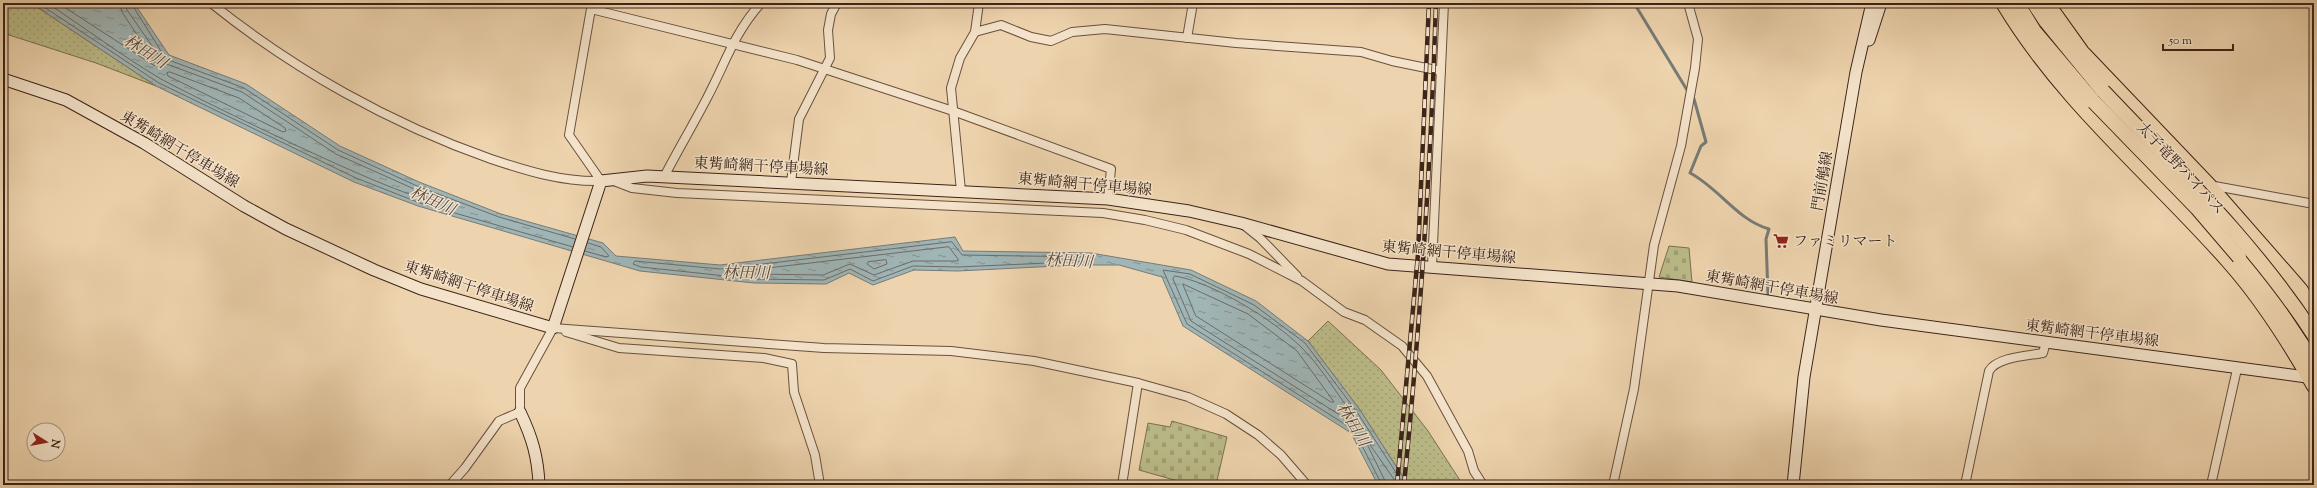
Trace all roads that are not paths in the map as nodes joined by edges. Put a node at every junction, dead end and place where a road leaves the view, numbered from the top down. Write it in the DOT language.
graph roads {
  1 [pos="211,3"];
  2 [pos="761,3"];
  3 [pos="837,3"];
  4 [pos="979,3"];
  5 [pos="1193,3"];
  6 [pos="1444,3"];
  7 [pos="1688,3"];
  8 [pos="1865,3"];
  9 [pos="1872,3"];
  10 [pos="1881,3"];
  11 [pos="2003,3"];
  12 [pos="2017,3"];
  13 [pos="2034,3"];
  14 [pos="2047,3"];
  15 [pos="592,6"];
  16 [pos="975,32"];
  17 [pos="1187,38"];
  18 [pos="1862,39"];
  19 [pos="731,45"];
  20 [pos="825,70"];
  21 [pos="1441,71"];
  22 [pos="1856,72"];
  23 [pos="3,79"];
  24 [pos="2119,91"];
  25 [pos="953,111"];
  26 [pos="2091,117"];
  27 [pos="664,176"];
  28 [pos="606,180"];
  29 [pos="2151,180"];
  30 [pos="791,182"];
  31 [pos="2206,182"];
  32 [pos="961,191"];
  33 [pos="1108,199"];
  34 [pos="2314,204"];
  35 [pos="2240,219"];
  36 [pos="1241,222"];
  37 [pos="1432,267"];
  38 [pos="2233,267"];
  39 [pos="1302,281"];
  40 [pos="1648,283"];
  41 [pos="1815,310"];
  42 [pos="2314,310"];
  43 [pos="553,328"];
  44 [pos="2314,335"];
  45 [pos="2046,342"];
  46 [pos="2314,363"];
  47 [pos="2237,369"];
  48 [pos="2312,381"];
  49 [pos="1138,382"];
  50 [pos="520,412"];
  51 [pos="450,485"];
  52 [pos="539,485"];
  53 [pos="820,485"];
  54 [pos="1122,485"];
  55 [pos="1307,485"];
  56 [pos="1483,485"];
  57 [pos="1613,485"];
  58 [pos="1793,485"];
  59 [pos="1965,485"];
  60 [pos="2211,485"];
  1 -- 28 [label="street"];
  2 -- 19 [label="street"];
  3 -- 20 [label="street"];
  4 -- 16 [label="street"];
  5 -- 17 [label="street"];
  6 -- 21 [label="street"];
  7 -- 40 [label="street"];
  8 -- 18 [label="main road"];
  9 -- 18 [label="main road, 門前鵤線"];
  10 -- 22 [label="main road"];
  11 -- 26 [label="highway"];
  12 -- 46 [label="highway, 太子竜野バイパス, bridge"];
  13 -- 44 [label="highway, 太子竜野バイパス, bridge"];
  14 -- 24 [label="highway"];
  15 -- 19 [label="street"];
  15 -- 28 [label="street"];
  16 -- 17 [label="street"];
  16 -- 25 [label="street"];
  17 -- 21 [label="street"];
  18 -- 22 [label="main road, 門前鵤線"];
  19 -- 20 [label="street"];
  19 -- 27 [label="street"];
  20 -- 25 [label="street"];
  20 -- 30 [label="street"];
  21 -- 37 [label="street"];
  22 -- 41 [label="main road, 門前鵤線"];
  23 -- 43 [label="main road, 東觜崎網干停車場線"];
  24 -- 26 [label="highway"];
  24 -- 31 [label="highway"];
  25 -- 32 [label="street"];
  25 -- 33 [label="street"];
  26 -- 29 [label="highway"];
  27 -- 28 [label="main road, 東觜崎網干停車場線"];
  27 -- 30 [label="main road, 東觜崎網干停車場線"];
  28 -- 39 [label="street"];
  28 -- 43 [label="main road"];
  29 -- 31 [label="highway"];
  29 -- 38 [label="highway"];
  30 -- 32 [label="main road, 東觜崎網干停車場線"];
  31 -- 34 [label="street"];
  31 -- 35 [label="highway"];
  32 -- 33 [label="main road, 東觜崎網干停車場線"];
  33 -- 36 [label="main road, 東觜崎網干停車場線"];
  35 -- 38 [label="highway"];
  35 -- 42 [label="highway"];
  36 -- 37 [label="main road, 東觜崎網干停車場線"];
  36 -- 39 [label="street"];
  37 -- 40 [label="main road, 東觜崎網干停車場線"];
  38 -- 48 [label="highway"];
  39 -- 56 [label="street"];
  40 -- 41 [label="main road, 東觜崎網干停車場線"];
  40 -- 57 [label="street"];
  41 -- 45 [label="main road, 東觜崎網干停車場線"];
  41 -- 58 [label="main road, 門前鵤線"];
  43 -- 49 [label="street"];
  43 -- 50 [label="street"];
  43 -- 53 [label="street"];
  45 -- 47 [label="main road, 東觜崎網干停車場線"];
  45 -- 59 [label="street"];
  47 -- 48 [label="main road, 東觜崎網干停車場線"];
  47 -- 60 [label="street"];
  49 -- 54 [label="street"];
  49 -- 55 [label="street"];
  50 -- 51 [label="street"];
  50 -- 52 [label="main road"];
}
